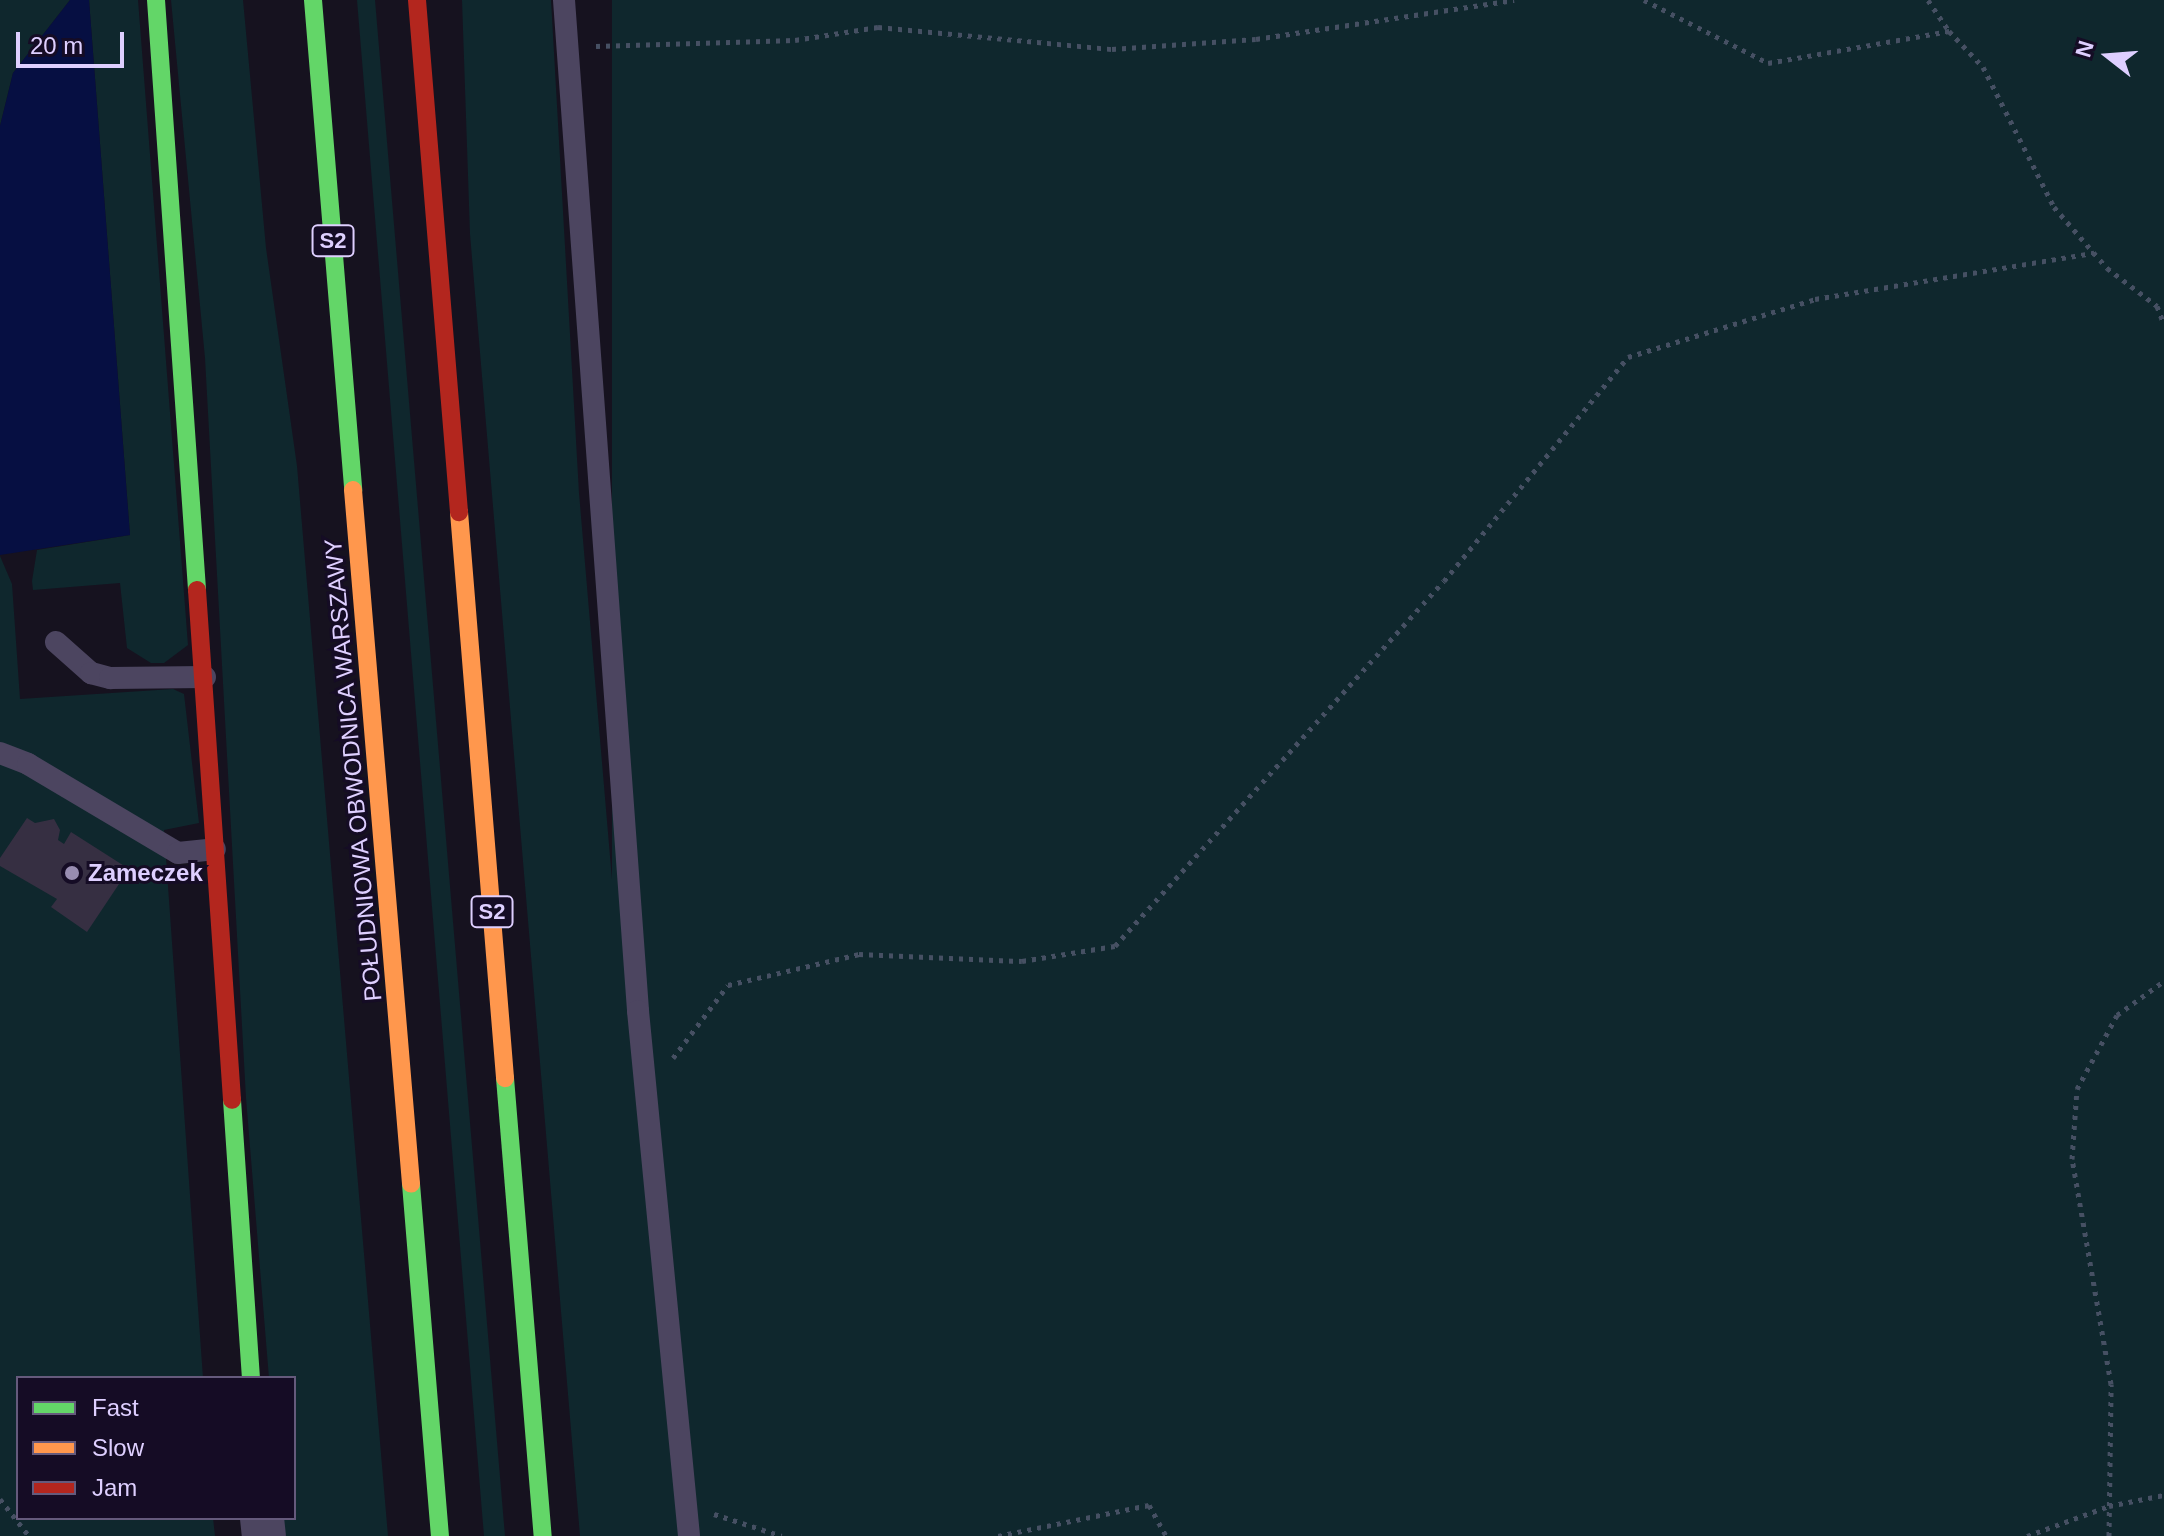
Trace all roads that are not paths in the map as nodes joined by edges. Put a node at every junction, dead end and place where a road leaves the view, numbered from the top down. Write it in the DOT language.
graph roads {
  1 [pos="156,0"];
  2 [pos="313,0"];
  3 [pos="417,0"];
  4 [pos="564,0"];
  5 [pos="56,642"];
  6 [pos="205,677"];
  7 [pos="0,753"];
  8 [pos="215,849"];
  9 [pos="251,1376"];
  10 [pos="440,1536"];
  11 [pos="543,1536"];
  12 [pos="689,1536"];
  1 -- 6 [label="main road"];
  2 -- 10 [label="main road, POŁUDNIOWA OBWODNICA WARSZAWY / S2"];
  3 -- 11 [label="main road, S2"];
  4 -- 12 [label="lane"];
  5 -- 6 [label="lane"];
  6 -- 8 [label="main road"];
  7 -- 8 [label="lane"];
  8 -- 9 [label="main road"];
}
